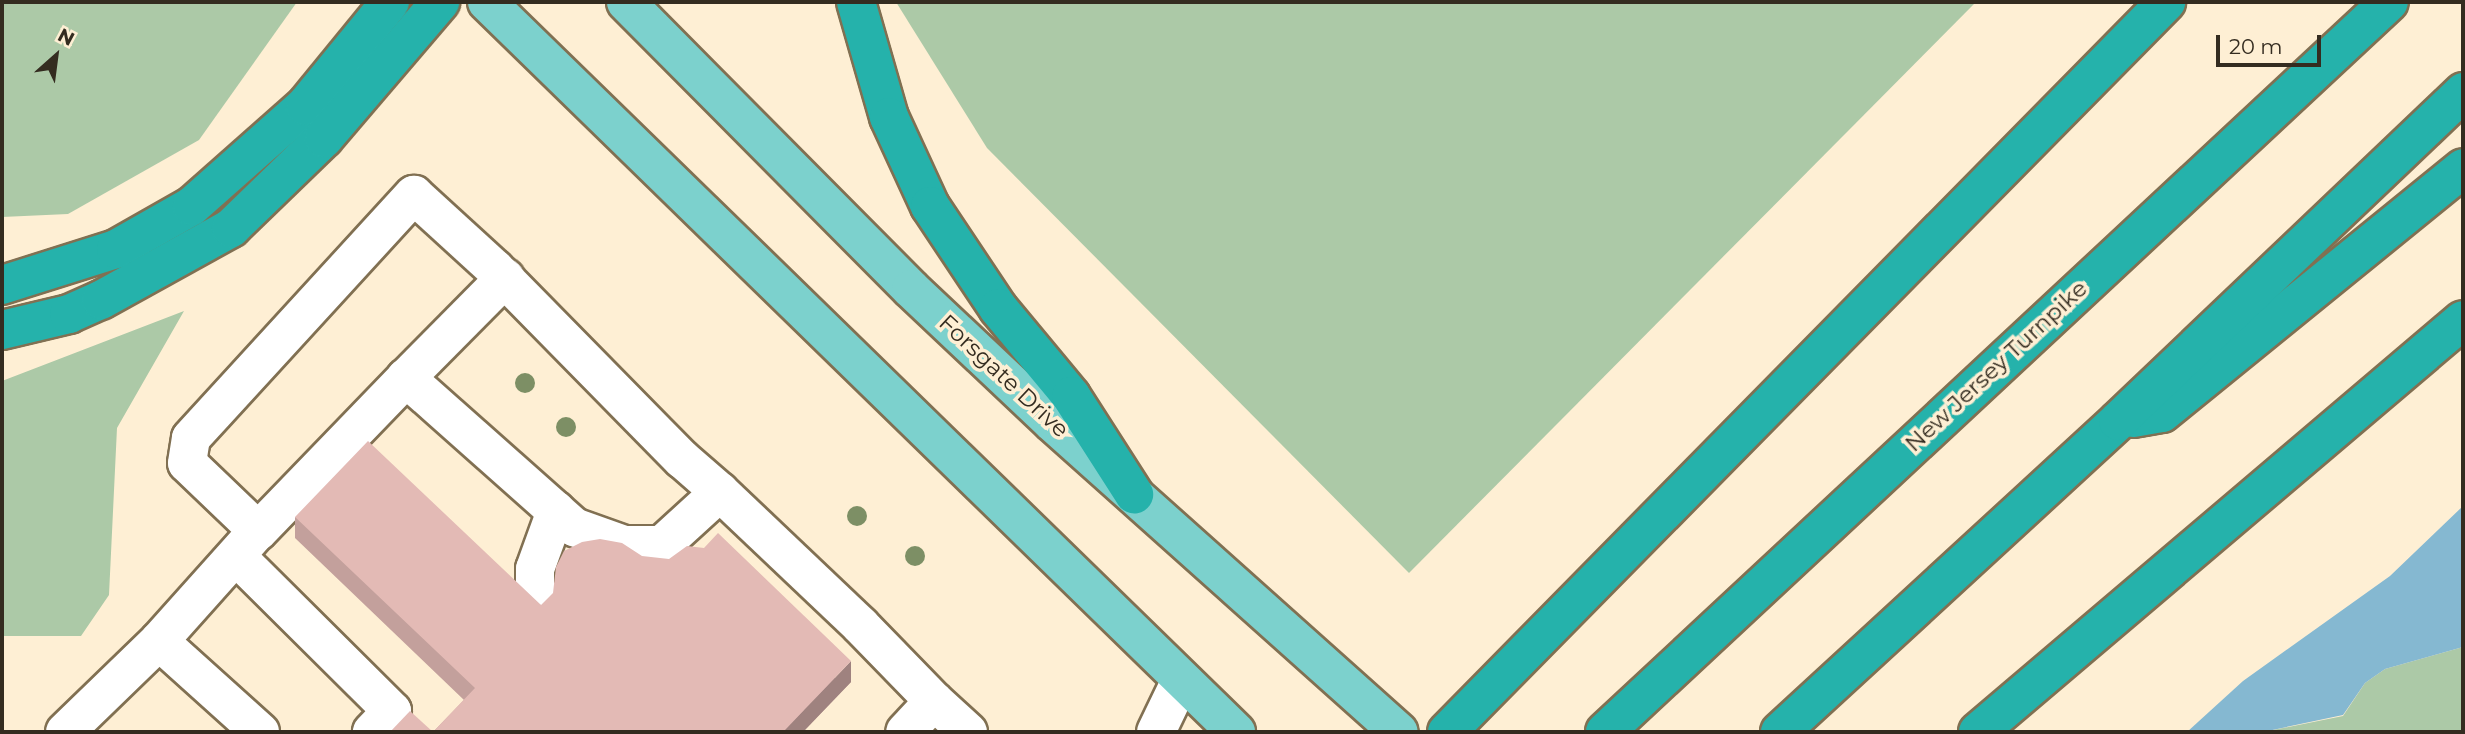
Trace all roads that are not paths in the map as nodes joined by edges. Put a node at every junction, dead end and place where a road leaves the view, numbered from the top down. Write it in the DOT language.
graph roads {
  1 [pos="440,2"];
  2 [pos="487,2"];
  3 [pos="626,2"];
  4 [pos="856,2"];
  5 [pos="2130,2"];
  6 [pos="2166,2"];
  7 [pos="2369,2"];
  8 [pos="2389,2"];
  9 [pos="383,12"];
  10 [pos="2463,92"];
  11 [pos="2463,168"];
  12 [pos="2131,240"];
  13 [pos="505,278"];
  14 [pos="2,285"];
  15 [pos="2463,320"];
  16 [pos="2,330"];
  17 [pos="406,378"];
  18 [pos="2118,421"];
  19 [pos="720,492"];
  20 [pos="1134,494"];
  21 [pos="556,512"];
  22 [pos="247,543"];
  23 [pos="554,606"];
  24 [pos="159,641"];
  25 [pos="1181,680"];
  26 [pos="934,701"];
  27 [pos="65,732"];
  28 [pos="260,732"];
  29 [pos="372,732"];
  30 [pos="905,732"];
  31 [pos="968,732"];
  32 [pos="1156,732"];
  33 [pos="1236,732"];
  34 [pos="1399,732"];
  35 [pos="1447,732"];
  36 [pos="1605,732"];
  37 [pos="1780,732"];
  38 [pos="1978,732"];
  1 -- 16 [label="highway"];
  2 -- 25 [label="main road"];
  3 -- 20 [label="main road, Forsgate Drive"];
  4 -- 20 [label="highway"];
  5 -- 35 [label="highway"];
  6 -- 35 [label="highway"];
  7 -- 12 [label="highway"];
  8 -- 12 [label="highway, New Jersey Turnpike"];
  9 -- 14 [label="highway"];
  10 -- 18 [label="highway"];
  11 -- 18 [label="highway"];
  12 -- 36 [label="highway, New Jersey Turnpike"];
  13 -- 17 [label="lane"];
  13 -- 19 [label="lane"];
  13 -- 22 [label="lane"];
  15 -- 38 [label="highway"];
  17 -- 21 [label="lane"];
  17 -- 22 [label="lane"];
  18 -- 37 [label="highway"];
  19 -- 21 [label="lane"];
  19 -- 26 [label="lane"];
  20 -- 34 [label="main road, Forsgate Drive"];
  21 -- 23 [label="lane"];
  22 -- 24 [label="lane"];
  22 -- 29 [label="lane"];
  24 -- 27 [label="lane"];
  24 -- 28 [label="lane"];
  25 -- 32 [label="lane"];
  25 -- 33 [label="main road"];
  26 -- 30 [label="lane"];
  26 -- 31 [label="lane"];
}
